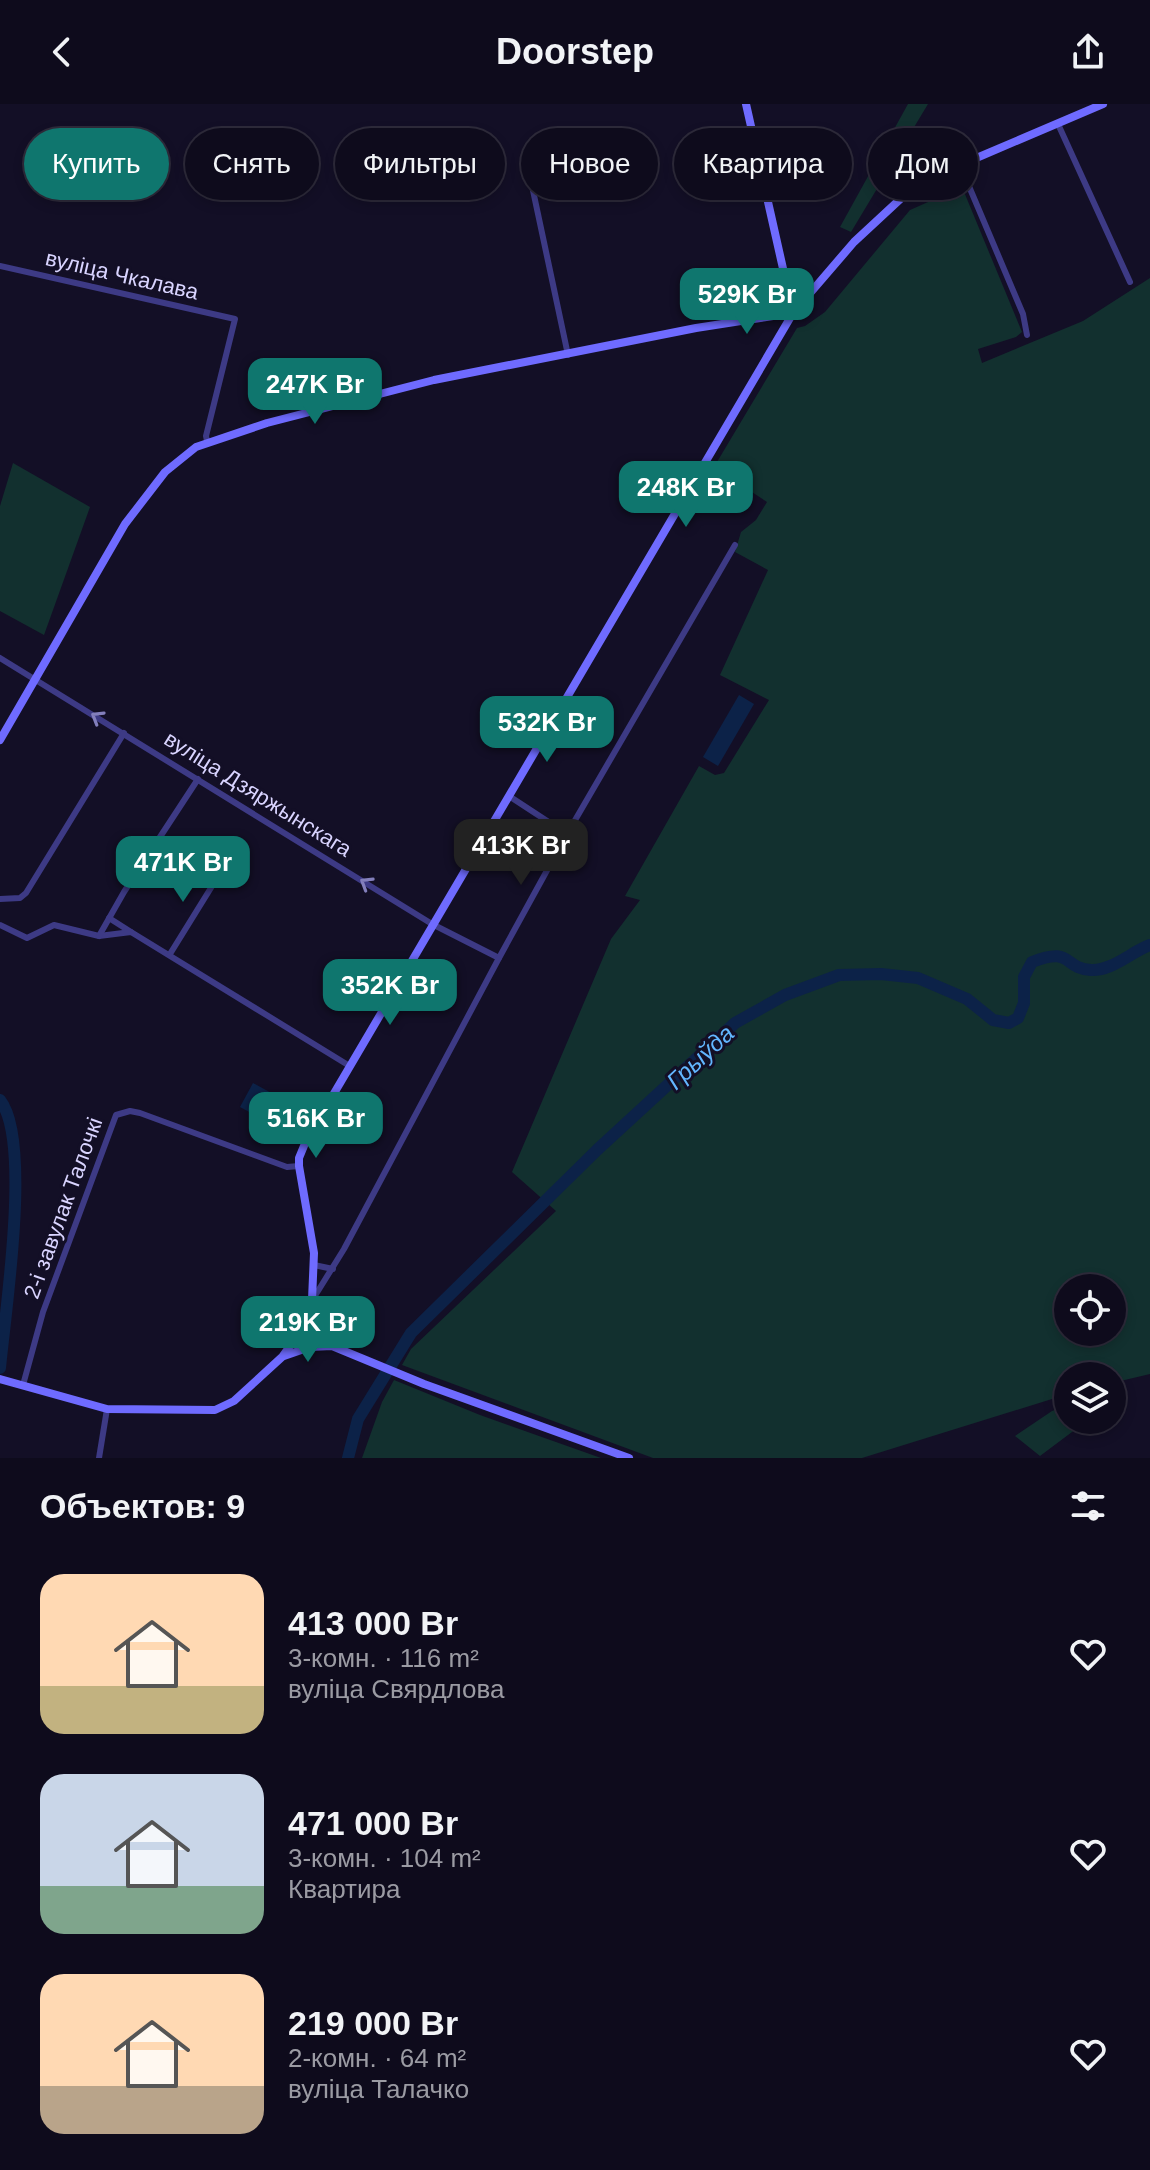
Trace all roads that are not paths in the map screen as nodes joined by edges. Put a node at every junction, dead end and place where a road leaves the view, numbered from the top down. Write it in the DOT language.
graph roads {
  1 [pos="746,104"];
  2 [pos="1103,104"];
  3 [pos="1058,124"];
  4 [pos="978,157"];
  5 [pos="535,200"];
  6 [pos="899,200"];
  7 [pos="975,200"];
  8 [pos="0,266"];
  9 [pos="1130,282"];
  10 [pos="793,313"];
  11 [pos="1027,335"];
  12 [pos="568,355"];
  13 [pos="207,441"];
  14 [pos="735,545"];
  15 [pos="0,658"];
  16 [pos="35,679"];
  17 [pos="124,733"];
  18 [pos="0,740"];
  19 [pos="198,779"];
  20 [pos="509,796"];
  21 [pos="567,834"];
  22 [pos="222,870"];
  23 [pos="0,899"];
  24 [pos="109,918"];
  25 [pos="432,924"];
  26 [pos="0,925"];
  27 [pos="131,932"];
  28 [pos="99,936"];
  29 [pos="170,954"];
  30 [pos="499,958"];
  31 [pos="348,1065"];
  32 [pos="299,1166"];
  33 [pos="314,1265"];
  34 [pos="333,1269"];
  35 [pos="312,1300"];
  36 [pos="309,1312"];
  37 [pos="332,1346"];
  38 [pos="282,1357"];
  39 [pos="3,1380"];
  40 [pos="23,1385"];
  41 [pos="107,1410"];
  42 [pos="99,1458"];
  43 [pos="629,1458"];
  1 -- 10 [label="street"];
  2 -- 3 [label="street"];
  3 -- 4 [label="street"];
  3 -- 9 [label="street"];
  5 -- 12 [label="street"];
  6 -- 10 [label="street"];
  7 -- 11 [label="street"];
  8 -- 13 [label="street, вуліца Чкалава"];
  10 -- 12 [label="street"];
  10 -- 20 [label="street"];
  12 -- 13 [label="street"];
  13 -- 16 [label="street"];
  14 -- 21 [label="street"];
  15 -- 16 [label="street, вуліца Дзяржынскага"];
  17 -- 16 [label="street, вуліца Дзяржынскага, one-way"];
  16 -- 18 [label="street"];
  17 -- 19 [label="street, вуліца Дзяржынскага"];
  17 -- 23 [label="street"];
  19 -- 24 [label="street"];
  25 -- 19 [label="street, вуліца Дзяржынскага, one-way"];
  20 -- 21 [label="street"];
  20 -- 25 [label="street"];
  21 -- 30 [label="street"];
  22 -- 29 [label="street"];
  24 -- 27 [label="street"];
  24 -- 28 [label="street"];
  25 -- 30 [label="street, вуліца Дзяржынскага"];
  25 -- 31 [label="street"];
  26 -- 28 [label="street"];
  27 -- 28 [label="street"];
  27 -- 29 [label="street"];
  29 -- 31 [label="street"];
  30 -- 34 [label="street"];
  31 -- 32 [label="street"];
  32 -- 33 [label="street"];
  32 -- 40 [label="street, 2-і завулак Талочкі"];
  33 -- 34 [label="street"];
  33 -- 35 [label="street"];
  34 -- 35 [label="street"];
  35 -- 36 [label="street"];
  36 -- 37 [label="street"];
  36 -- 38 [label="street"];
  37 -- 38 [label="street"];
  37 -- 43 [label="street"];
  38 -- 41 [label="street"];
  39 -- 40 [label="street"];
  40 -- 41 [label="street"];
  41 -- 42 [label="street"];
}
